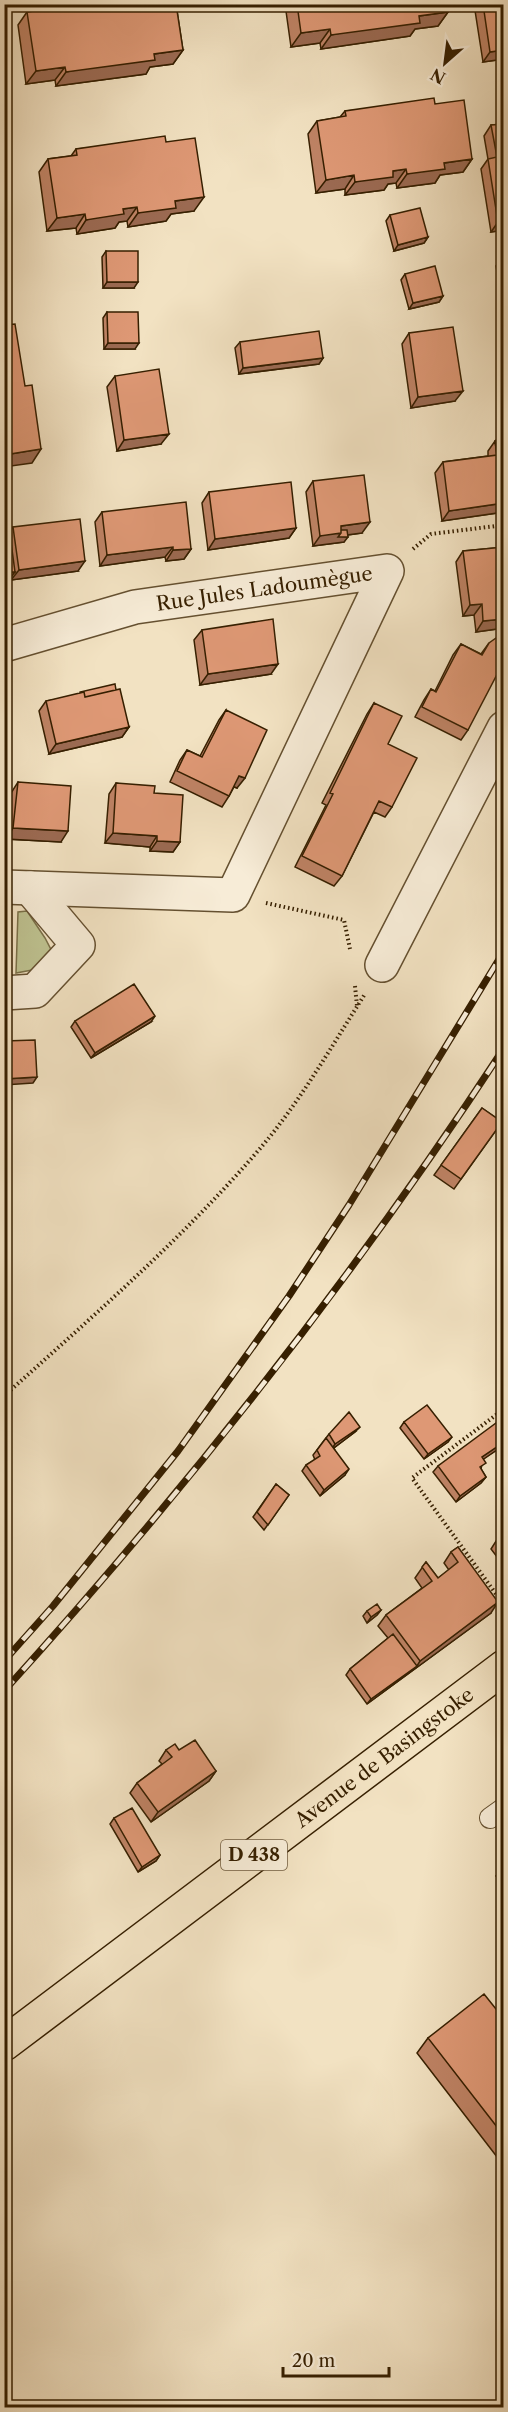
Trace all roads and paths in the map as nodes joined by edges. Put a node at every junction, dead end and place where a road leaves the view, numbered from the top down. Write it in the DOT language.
graph roads {
  1 [pos="504,525"];
  2 [pos="387,571"];
  3 [pos="4,645"];
  4 [pos="504,728"];
  5 [pos="17,887"];
  6 [pos="233,895"];
  7 [pos="350,952"];
  8 [pos="382,965"];
  9 [pos="355,985"];
  10 [pos="4,993"];
  11 [pos="357,1006"];
  12 [pos="4,1396"];
  13 [pos="504,1409"];
  14 [pos="504,1605"];
  15 [pos="504,1667"];
  16 [pos="4,2044"];
  1 -- 2 [label="path"];
  2 -- 3 [label="street, Rue Jules Ladoumègue"];
  2 -- 6 [label="street, Rue Jules Ladoumègue"];
  4 -- 8 [label="street"];
  5 -- 6 [label="street"];
  5 -- 10 [label="street"];
  6 -- 7 [label="path"];
  8 -- 11 [label="path"];
  9 -- 11 [label="path"];
  11 -- 12 [label="path"];
  13 -- 14 [label="path"];
  15 -- 16 [label="main road, Avenue de Basingstoke / D 438"];
}
